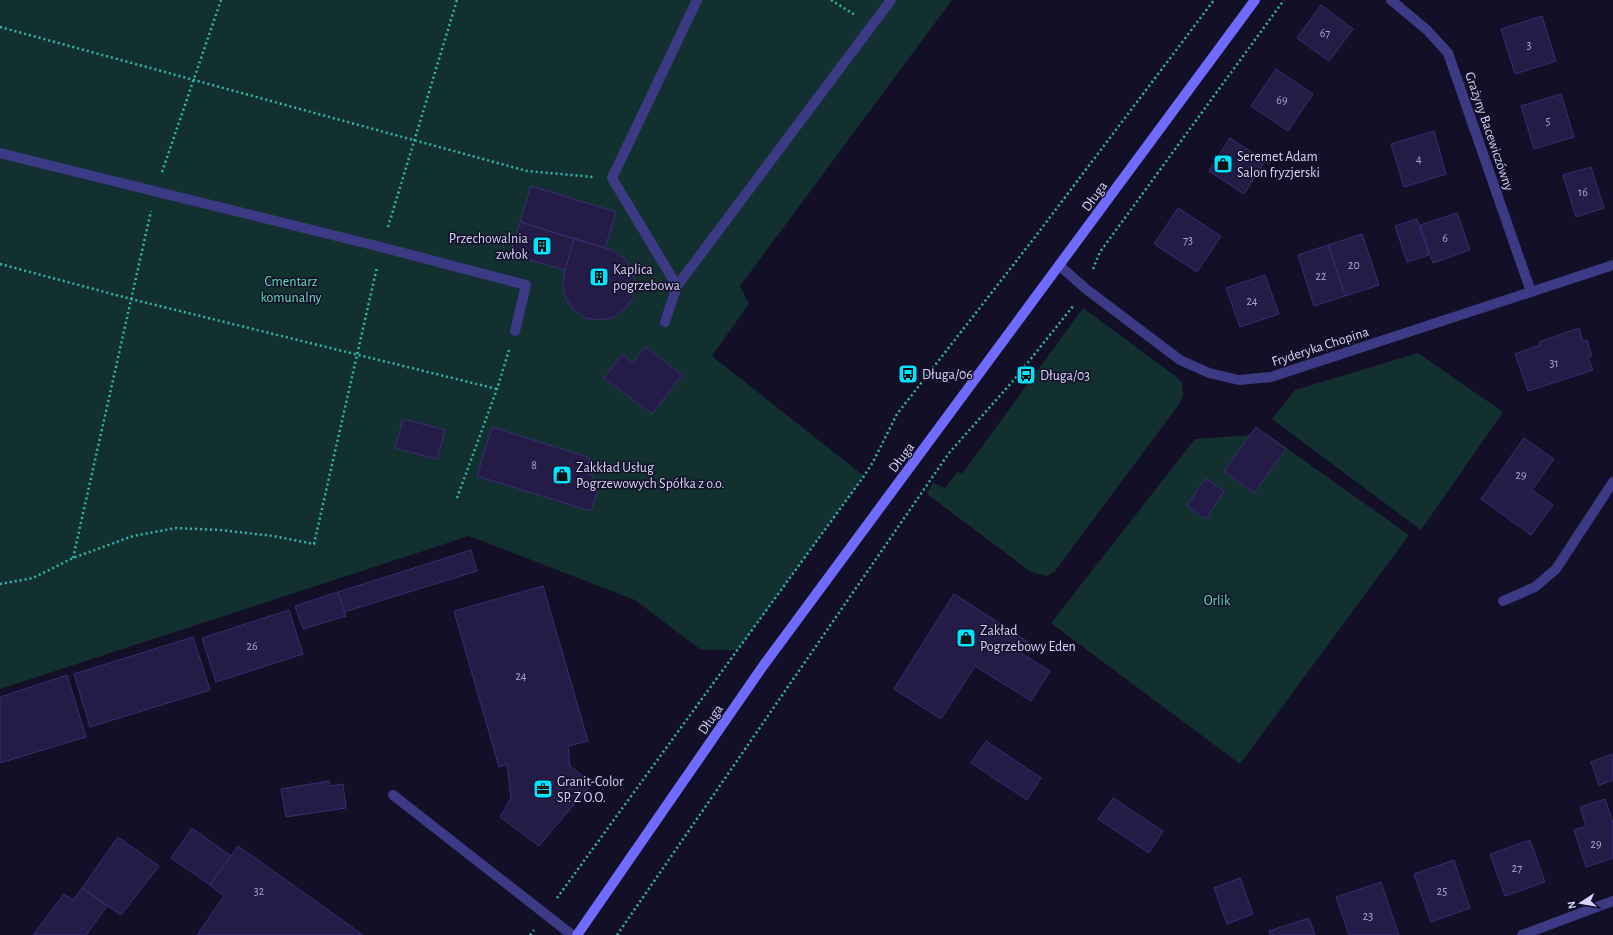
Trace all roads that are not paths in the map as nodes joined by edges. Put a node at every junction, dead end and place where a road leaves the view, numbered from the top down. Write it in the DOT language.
graph roads {
  1 [pos="697,0"];
  2 [pos="891,0"];
  3 [pos="1255,0"];
  4 [pos="1390,0"];
  5 [pos="0,153"];
  6 [pos="1613,265"];
  7 [pos="1060,266"];
  8 [pos="677,286"];
  9 [pos="1531,292"];
  10 [pos="665,322"];
  11 [pos="515,331"];
  12 [pos="1613,482"];
  13 [pos="1503,601"];
  14 [pos="393,795"];
  15 [pos="1613,901"];
  16 [pos="572,935"];
  17 [pos="577,935"];
  18 [pos="1522,935"];
  1 -- 8 [label="street"];
  2 -- 8 [label="street"];
  3 -- 7 [label="street, Długa"];
  4 -- 9 [label="street, Grażyny Bacewiczówny"];
  5 -- 11 [label="street"];
  6 -- 9 [label="street, Fryderyka Chopina"];
  7 -- 9 [label="street, Fryderyka Chopina"];
  7 -- 17 [label="street, Długa"];
  8 -- 10 [label="street"];
  12 -- 13 [label="street"];
  14 -- 16 [label="street"];
  15 -- 18 [label="street"];
}
